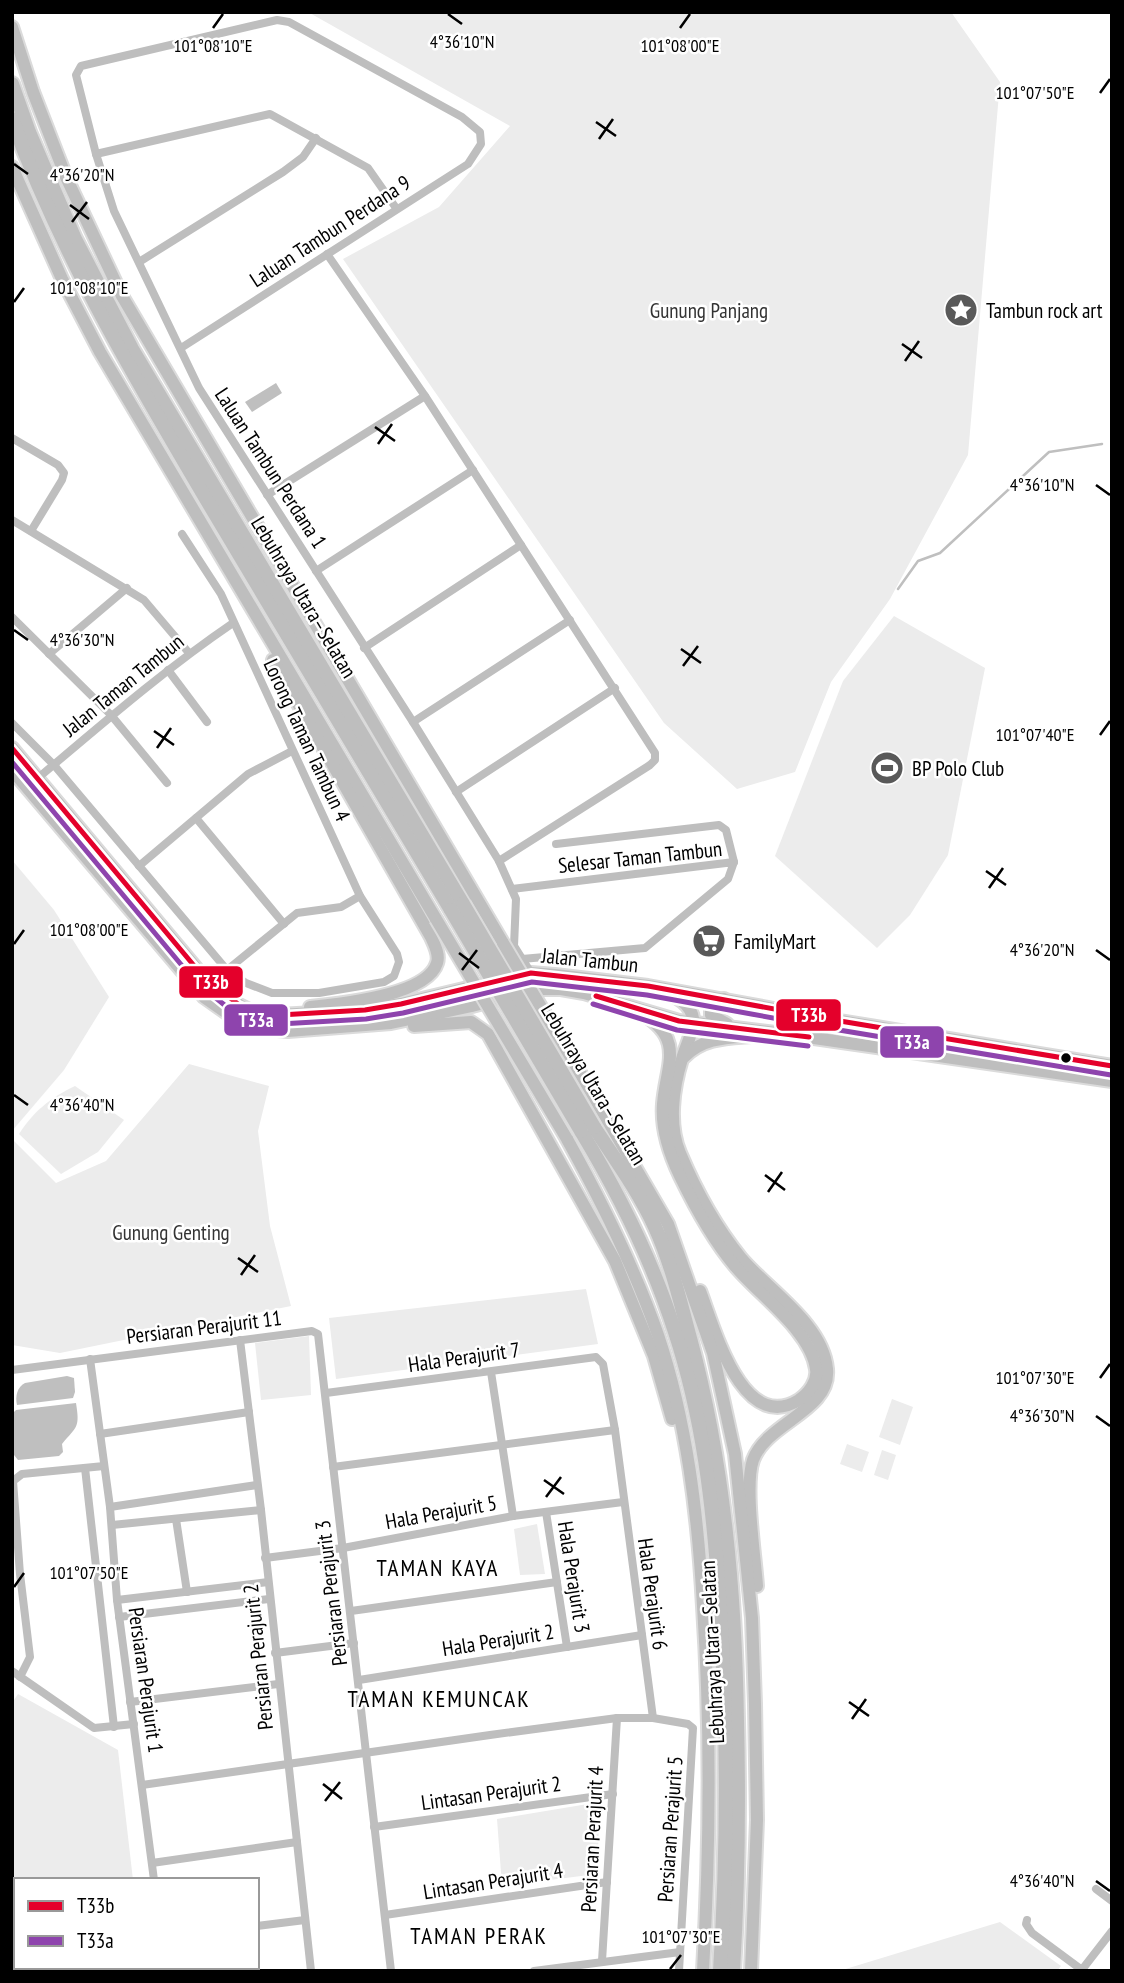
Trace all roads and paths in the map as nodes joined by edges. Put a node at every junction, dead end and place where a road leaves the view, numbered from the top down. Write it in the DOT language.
graph roads {
  1 [pos="12,26"];
  2 [pos="81,66"];
  3 [pos="12,83"];
  4 [pos="12,119"];
  5 [pos="316,138"];
  6 [pos="96,154"];
  7 [pos="12,167"];
  8 [pos="396,208"];
  9 [pos="327,254"];
  10 [pos="139,262"];
  11 [pos="181,348"];
  12 [pos="425,396"];
  13 [pos="12,438"];
  14 [pos="473,470"];
  15 [pos="267,495"];
  16 [pos="12,520"];
  17 [pos="31,531"];
  18 [pos="182,534"];
  19 [pos="521,545"];
  20 [pos="218,551"];
  21 [pos="316,571"];
  22 [pos="127,588"];
  23 [pos="12,617"];
  24 [pos="570,620"];
  25 [pos="233,623"];
  26 [pos="364,648"];
  27 [pos="189,653"];
  28 [pos="50,654"];
  29 [pos="168,670"];
  30 [pos="615,688"];
  31 [pos="111,715"];
  32 [pos="207,722"];
  33 [pos="413,722"];
  34 [pos="12,723"];
  35 [pos="12,748"];
  36 [pos="292,751"];
  37 [pos="54,765"];
  38 [pos="12,770"];
  39 [pos="38,778"];
  40 [pos="167,783"];
  41 [pos="456,792"];
  42 [pos="196,818"];
  43 [pos="556,844"];
  44 [pos="499,861"];
  45 [pos="734,862"];
  46 [pos="139,866"];
  47 [pos="512,889"];
  48 [pos="360,896"];
  49 [pos="457,907"];
  50 [pos="284,924"];
  51 [pos="522,959"];
  52 [pos="227,970"];
  53 [pos="531,973"];
  54 [pos="649,986"];
  55 [pos="724,999"];
  56 [pos="630,1006"];
  57 [pos="280,1015"];
  58 [pos="391,1023"];
  59 [pos="694,1023"];
  60 [pos="740,1029"];
  61 [pos="800,1035"];
  62 [pos="938,1037"];
  63 [pos="1065,1058"];
  64 [pos="682,1059"];
  65 [pos="1003,1063"];
  66 [pos="1112,1066"];
  67 [pos="1112,1081"];
  68 [pos="588,1129"];
  69 [pos="668,1224"];
  70 [pos="319,1336"];
  71 [pos="240,1340"];
  72 [pos="90,1359"];
  73 [pos="603,1364"];
  74 [pos="12,1370"];
  75 [pos="491,1372"];
  76 [pos="326,1393"];
  77 [pos="249,1412"];
  78 [pos="615,1430"];
  79 [pos="100,1434"];
  80 [pos="503,1445"];
  81 [pos="687,1455"];
  82 [pos="103,1466"];
  83 [pos="334,1467"];
  84 [pos="85,1468"];
  85 [pos="257,1485"];
  86 [pos="623,1502"];
  87 [pos="110,1507"];
  88 [pos="261,1510"];
  89 [pos="546,1512"];
  90 [pos="513,1516"];
  91 [pos="176,1519"];
  92 [pos="112,1525"];
  93 [pos="343,1548"];
  94 [pos="265,1558"];
  95 [pos="16,1575"];
  96 [pos="268,1582"];
  97 [pos="557,1582"];
  98 [pos="187,1592"];
  99 [pos="269,1599"];
  100 [pos="117,1600"];
  101 [pos="351,1611"];
  102 [pos="119,1617"];
  103 [pos="752,1618"];
  104 [pos="642,1636"];
  105 [pos="354,1643"];
  106 [pos="567,1647"];
  107 [pos="275,1653"];
  108 [pos="12,1671"];
  109 [pos="20,1677"];
  110 [pos="359,1680"];
  111 [pos="278,1684"];
  112 [pos="131,1702"];
  113 [pos="617,1718"];
  114 [pos="653,1718"];
  115 [pos="134,1724"];
  116 [pos="114,1727"];
  117 [pos="366,1753"];
  118 [pos="289,1765"];
  119 [pos="142,1785"];
  120 [pos="613,1794"];
  121 [pos="374,1827"];
  122 [pos="297,1842"];
  123 [pos="152,1863"];
  124 [pos="154,1878"];
  125 [pos="607,1882"];
  126 [pos="1097,1889"];
  127 [pos="1112,1901"];
  128 [pos="385,1916"];
  129 [pos="305,1920"];
  130 [pos="1027,1920"];
  131 [pos="259,1926"];
  132 [pos="1112,1931"];
  133 [pos="680,1952"];
  134 [pos="602,1961"];
  135 [pos="1081,1970"];
  136 [pos="310,1971"];
  137 [pos="391,1971"];
  138 [pos="534,1971"];
  139 [pos="679,1971"];
  140 [pos="703,1971"];
  141 [pos="720,1971"];
  142 [pos="733,1971"];
  143 [pos="751,1971"];
  1 -- 69 [label="main road, bridge"];
  2 -- 6 [label="street, Laluan Tambun Perdana 1"];
  2 -- 8 [label="street, Laluan Tambun Perdana 9"];
  3 -- 49 [label="highway, Lebuhraya Utara–Selatan"];
  4 -- 49 [label="highway, Lebuhraya Utara–Selatan"];
  5 -- 6 [label="street"];
  5 -- 8 [label="street"];
  5 -- 10 [label="street"];
  6 -- 10 [label="street, Laluan Tambun Perdana 1"];
  7 -- 20 [label="main road"];
  8 -- 9 [label="street, Laluan Tambun Perdana 9"];
  9 -- 11 [label="street, Laluan Tambun Perdana 9"];
  9 -- 12 [label="street"];
  10 -- 11 [label="street, Laluan Tambun Perdana 1"];
  11 -- 15 [label="street, Laluan Tambun Perdana 1"];
  12 -- 14 [label="street"];
  12 -- 15 [label="street"];
  13 -- 17 [label="street"];
  14 -- 19 [label="street"];
  14 -- 21 [label="street"];
  15 -- 21 [label="street, Laluan Tambun Perdana 1"];
  16 -- 17 [label="street"];
  17 -- 22 [label="street"];
  18 -- 25 [label="street, Lorong Taman Tambun 4"];
  19 -- 24 [label="street"];
  19 -- 26 [label="street"];
  20 -- 57 [label="main road"];
  20 -- 81 [label="main road, bridge"];
  21 -- 26 [label="street, Laluan Tambun Perdana 1"];
  22 -- 27 [label="street"];
  22 -- 28 [label="street"];
  23 -- 28 [label="street"];
  24 -- 30 [label="street"];
  24 -- 33 [label="street"];
  25 -- 27 [label="street, Jalan Taman Tambun"];
  25 -- 36 [label="street, Lorong Taman Tambun 4"];
  26 -- 33 [label="street, Laluan Tambun Perdana 1"];
  27 -- 29 [label="street, Jalan Taman Tambun"];
  28 -- 31 [label="street"];
  29 -- 31 [label="street, Jalan Taman Tambun"];
  29 -- 32 [label="street"];
  30 -- 41 [label="street"];
  30 -- 44 [label="street"];
  31 -- 37 [label="street, Jalan Taman Tambun"];
  31 -- 40 [label="street"];
  33 -- 41 [label="street, Laluan Tambun Perdana 1"];
  34 -- 37 [label="street"];
  35 -- 39 [label="main road, Jalan Tambun"];
  36 -- 42 [label="street"];
  36 -- 48 [label="street, Lorong Taman Tambun 4"];
  37 -- 39 [label="street, Jalan Taman Tambun"];
  37 -- 46 [label="street"];
  38 -- 58 [label="main road, Jalan Tambun"];
  39 -- 57 [label="main road, Jalan Tambun"];
  41 -- 44 [label="street, Laluan Tambun Perdana 1"];
  42 -- 46 [label="street"];
  42 -- 50 [label="street"];
  43 -- 45 [label="street"];
  44 -- 47 [label="street, Laluan Tambun Perdana 1"];
  45 -- 47 [label="street, Selesar Taman Tambun"];
  45 -- 51 [label="street, Selesar Taman Tambun"];
  46 -- 52 [label="street"];
  47 -- 51 [label="street, Laluan Tambun Perdana 1"];
  48 -- 50 [label="street"];
  48 -- 52 [label="street, Lorong Taman Tambun 4"];
  49 -- 68 [label="highway, Lebuhraya Utara–Selatan, bridge"];
  50 -- 52 [label="street"];
  51 -- 53 [label="street, Laluan Tambun Perdana 1"];
  53 -- 54 [label="main road, Jalan Tambun"];
  53 -- 57 [label="main road, Jalan Tambun"];
  54 -- 55 [label="main road, Jalan Tambun"];
  54 -- 59 [label="main road"];
  55 -- 60 [label="main road"];
  55 -- 62 [label="main road, Jalan Tambun"];
  56 -- 58 [label="main road, Jalan Tambun"];
  56 -- 59 [label="main road, Jalan Tambun"];
  56 -- 69 [label="main road"];
  58 -- 81 [label="main road"];
  59 -- 60 [label="main road, Jalan Tambun"];
  59 -- 64 [label="main road"];
  60 -- 61 [label="main road, Jalan Tambun"];
  61 -- 64 [label="main road"];
  61 -- 65 [label="main road, Jalan Tambun"];
  62 -- 63 [label="main road, Jalan Tambun"];
  62 -- 65 [label="main road"];
  63 -- 65 [label="main road"];
  63 -- 66 [label="main road, Jalan Tambun"];
  64 -- 103 [label="main road"];
  65 -- 67 [label="main road, Jalan Tambun"];
  68 -- 141 [label="highway, Lebuhraya Utara–Selatan"];
  68 -- 142 [label="highway, Lebuhraya Utara–Selatan"];
  69 -- 103 [label="main road"];
  70 -- 71 [label="street, Persiaran Perajurit 11"];
  70 -- 76 [label="street, Persiaran Perajurit 3"];
  71 -- 72 [label="street, Persiaran Perajurit 11"];
  71 -- 77 [label="street, Persiaran Perajurit 2"];
  72 -- 74 [label="street, Persiaran Perajurit 11"];
  72 -- 79 [label="street, Persiaran Perajurit 1"];
  73 -- 75 [label="street, Hala Perajurit 7"];
  73 -- 78 [label="street, Hala Perajurit 6"];
  75 -- 76 [label="street, Hala Perajurit 7"];
  75 -- 80 [label="street"];
  76 -- 83 [label="street, Persiaran Perajurit 3"];
  77 -- 79 [label="street"];
  77 -- 85 [label="street, Persiaran Perajurit 2"];
  78 -- 80 [label="street"];
  78 -- 86 [label="street, Hala Perajurit 6"];
  79 -- 82 [label="street, Persiaran Perajurit 1"];
  80 -- 83 [label="street"];
  80 -- 90 [label="street"];
  81 -- 140 [label="main road"];
  82 -- 84 [label="street"];
  82 -- 87 [label="street, Persiaran Perajurit 1"];
  83 -- 93 [label="street, Persiaran Perajurit 3"];
  84 -- 95 [label="street"];
  84 -- 116 [label="street, Persiaran Perajurit 1"];
  85 -- 87 [label="street"];
  85 -- 88 [label="street, Persiaran Perajurit 2"];
  86 -- 89 [label="street, Hala Perajurit 5"];
  86 -- 104 [label="street, Hala Perajurit 6"];
  87 -- 92 [label="street, Persiaran Perajurit 1"];
  88 -- 91 [label="street"];
  88 -- 94 [label="street, Persiaran Perajurit 2"];
  89 -- 90 [label="street, Hala Perajurit 5"];
  89 -- 97 [label="street, Hala Perajurit 3"];
  90 -- 93 [label="street, Hala Perajurit 5"];
  91 -- 92 [label="street"];
  91 -- 98 [label="street"];
  92 -- 100 [label="street, Persiaran Perajurit 1"];
  93 -- 94 [label="street, Hala Perajurit 5"];
  93 -- 101 [label="street, Persiaran Perajurit 3"];
  94 -- 96 [label="street, Persiaran Perajurit 2"];
  95 -- 109 [label="street"];
  96 -- 98 [label="street"];
  96 -- 99 [label="street, Persiaran Perajurit 2"];
  97 -- 101 [label="street"];
  97 -- 106 [label="street, Hala Perajurit 3"];
  98 -- 100 [label="street"];
  99 -- 102 [label="street"];
  99 -- 107 [label="street, Persiaran Perajurit 2"];
  100 -- 102 [label="street, Persiaran Perajurit 1"];
  101 -- 105 [label="street, Persiaran Perajurit 3"];
  102 -- 112 [label="street, Persiaran Perajurit 1"];
  103 -- 143 [label="main road"];
  104 -- 106 [label="street, Hala Perajurit 2"];
  104 -- 114 [label="street, Hala Perajurit 6"];
  105 -- 107 [label="street"];
  105 -- 110 [label="street, Persiaran Perajurit 3"];
  106 -- 110 [label="street, Hala Perajurit 2"];
  107 -- 111 [label="street, Persiaran Perajurit 2"];
  108 -- 109 [label="street"];
  109 -- 116 [label="street"];
  110 -- 117 [label="street, Persiaran Perajurit 3"];
  111 -- 112 [label="street"];
  111 -- 118 [label="street, Persiaran Perajurit 2"];
  112 -- 115 [label="street, Persiaran Perajurit 1"];
  113 -- 114 [label="street"];
  113 -- 117 [label="street"];
  113 -- 120 [label="street, Persiaran Perajurit 4"];
  114 -- 133 [label="street, Persiaran Perajurit 5"];
  115 -- 116 [label="street"];
  115 -- 119 [label="street, Persiaran Perajurit 1"];
  117 -- 118 [label="street"];
  117 -- 121 [label="street, Persiaran Perajurit 3"];
  118 -- 119 [label="street"];
  118 -- 122 [label="street, Persiaran Perajurit 2"];
  119 -- 123 [label="street, Persiaran Perajurit 1"];
  120 -- 121 [label="street, Lintasan Perajurit 2"];
  120 -- 125 [label="street, Persiaran Perajurit 4"];
  121 -- 128 [label="street, Persiaran Perajurit 3"];
  122 -- 123 [label="street"];
  122 -- 129 [label="street, Persiaran Perajurit 2"];
  123 -- 124 [label="street, Persiaran Perajurit 1"];
  125 -- 128 [label="street, Lintasan Perajurit 4"];
  125 -- 134 [label="street, Persiaran Perajurit 4"];
  126 -- 127 [label="street"];
  128 -- 137 [label="street, Persiaran Perajurit 3"];
  129 -- 131 [label="street"];
  129 -- 136 [label="street, Persiaran Perajurit 2"];
  130 -- 135 [label="street"];
  132 -- 135 [label="street"];
  133 -- 134 [label="street"];
  133 -- 139 [label="street, Persiaran Perajurit 5"];
  134 -- 138 [label="street"];
}
